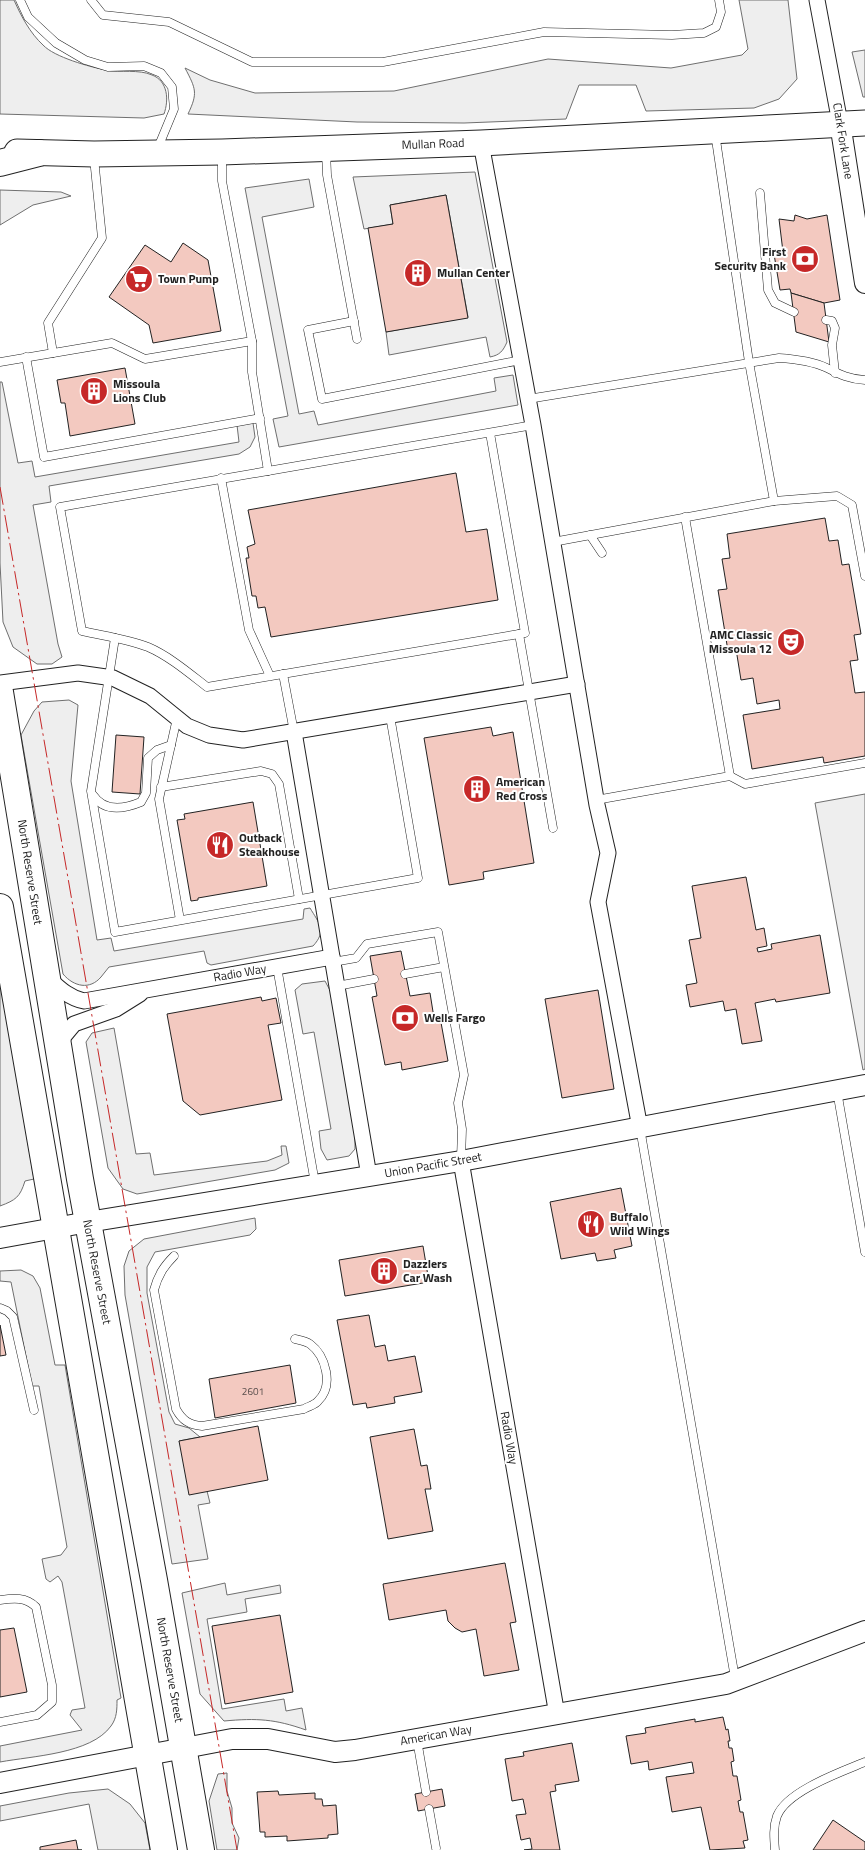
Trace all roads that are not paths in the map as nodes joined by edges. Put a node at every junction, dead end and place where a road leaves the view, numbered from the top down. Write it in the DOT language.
graph roads {
  1 [pos="20,0"];
  2 [pos="91,0"];
  3 [pos="718,0"];
  4 [pos="817,0"];
  5 [pos="840,123"];
  6 [pos="865,123"];
  7 [pos="715,130"];
  8 [pos="481,143"];
  9 [pos="326,148"];
  10 [pos="0,151"];
  11 [pos="222,152"];
  12 [pos="39,153"];
  13 [pos="156,153"];
  14 [pos="94,154"];
  15 [pos="0,163"];
  16 [pos="760,193"];
  17 [pos="865,283"];
  18 [pos="794,312"];
  19 [pos="826,320"];
  20 [pos="354,321"];
  21 [pos="358,339"];
  22 [pos="252,341"];
  23 [pos="53,353"];
  24 [pos="26,357"];
  25 [pos="521,360"];
  26 [pos="0,362"];
  27 [pos="749,362"];
  28 [pos="836,373"];
  29 [pos="865,380"];
  30 [pos="528,399"];
  31 [pos="260,418"];
  32 [pos="533,425"];
  33 [pos="490,433"];
  34 [pos="268,471"];
  35 [pos="221,478"];
  36 [pos="774,501"];
  37 [pos="686,517"];
  38 [pos="590,535"];
  39 [pos="552,542"];
  40 [pos="602,553"];
  41 [pos="865,576"];
  42 [pos="519,634"];
  43 [pos="115,638"];
  44 [pos="283,674"];
  45 [pos="270,676"];
  46 [pos="108,677"];
  47 [pos="0,683"];
  48 [pos="577,684"];
  49 [pos="0,692"];
  50 [pos="529,692"];
  51 [pos="390,716"];
  52 [pos="177,718"];
  53 [pos="294,732"];
  54 [pos="171,744"];
  55 [pos="865,763"];
  56 [pos="730,776"];
  57 [pos="161,787"];
  58 [pos="91,791"];
  59 [pos="596,800"];
  60 [pos="553,828"];
  61 [pos="322,895"];
  62 [pos="298,899"];
  63 [pos="0,907"];
  64 [pos="180,920"];
  65 [pos="333,960"];
  66 [pos="277,967"];
  67 [pos="444,967"];
  68 [pos="405,974"];
  69 [pos="47,977"];
  70 [pos="374,980"];
  71 [pos="337,986"];
  72 [pos="148,990"];
  73 [pos="59,1050"];
  74 [pos="865,1085"];
  75 [pos="836,1090"];
  76 [pos="640,1128"];
  77 [pos="461,1161"];
  78 [pos="370,1176"];
  79 [pos="315,1185"];
  80 [pos="88,1222"];
  81 [pos="56,1228"];
  82 [pos="0,1238"];
  83 [pos="865,1252"];
  84 [pos="174,1256"];
  85 [pos="0,1308"];
  86 [pos="295,1339"];
  87 [pos="34,1410"];
  88 [pos="0,1600"];
  89 [pos="865,1631"];
  90 [pos="735,1680"];
  91 [pos="557,1715"];
  92 [pos="0,1722"];
  93 [pos="417,1738"];
  94 [pos="184,1748"];
  95 [pos="148,1756"];
  96 [pos="865,1762"];
  97 [pos="0,1783"];
  98 [pos="426,1792"];
  99 [pos="430,1809"];
  100 [pos="436,1848"];
  101 [pos="164,1850"];
  102 [pos="201,1850"];
  103 [pos="775,1850"];
  1 -- 13 [label="lane"];
  2 -- 3 [label="lane"];
  4 -- 5 [label="street, Clark Fork Lane"];
  5 -- 6 [label="main road, Mullan Road"];
  5 -- 7 [label="main road, Mullan Road"];
  5 -- 17 [label="street, Clark Fork Lane"];
  7 -- 8 [label="main road, Mullan Road"];
  7 -- 27 [label="lane"];
  8 -- 9 [label="main road, Mullan Road"];
  8 -- 25 [label="street"];
  9 -- 11 [label="main road, Mullan Road"];
  9 -- 20 [label="lane"];
  10 -- 12 [label="main road, Mullan Road"];
  11 -- 13 [label="main road, Mullan Road"];
  11 -- 22 [label="lane"];
  12 -- 14 [label="main road, Mullan Road"];
  12 -- 15 [label="highway"];
  13 -- 14 [label="main road, Mullan Road"];
  14 -- 23 [label="lane"];
  16 -- 18 [label="lane"];
  19 -- 28 [label="lane"];
  20 -- 21 [label="lane"];
  20 -- 25 [label="lane"];
  22 -- 23 [label="lane"];
  22 -- 31 [label="lane"];
  23 -- 24 [label="lane"];
  24 -- 26 [label="lane"];
  24 -- 31 [label="lane"];
  25 -- 30 [label="street"];
  27 -- 28 [label="lane"];
  27 -- 30 [label="lane"];
  27 -- 36 [label="lane"];
  28 -- 29 [label="lane"];
  30 -- 32 [label="street"];
  31 -- 34 [label="lane"];
  32 -- 33 [label="lane"];
  32 -- 39 [label="street"];
  33 -- 34 [label="lane"];
  33 -- 42 [label="lane"];
  34 -- 35 [label="lane"];
  35 -- 43 [label="lane"];
  35 -- 45 [label="lane"];
  36 -- 37 [label="lane"];
  36 -- 41 [label="lane"];
  37 -- 38 [label="lane"];
  37 -- 56 [label="lane"];
  38 -- 39 [label="lane"];
  38 -- 40 [label="lane"];
  39 -- 48 [label="street"];
  42 -- 44 [label="lane"];
  42 -- 50 [label="lane"];
  43 -- 45 [label="lane"];
  43 -- 46 [label="lane"];
  44 -- 45 [label="lane"];
  44 -- 53 [label="lane"];
  46 -- 47 [label="street"];
  46 -- 52 [label="street"];
  46 -- 58 [label="lane"];
  48 -- 50 [label="street"];
  48 -- 59 [label="street"];
  49 -- 69 [label="highway, North Reserve Street"];
  50 -- 51 [label="street"];
  50 -- 60 [label="lane"];
  51 -- 53 [label="street"];
  51 -- 61 [label="lane"];
  52 -- 53 [label="street"];
  52 -- 54 [label="lane"];
  53 -- 61 [label="street"];
  54 -- 57 [label="lane"];
  54 -- 58 [label="lane"];
  55 -- 56 [label="lane"];
  56 -- 59 [label="lane"];
  57 -- 62 [label="lane"];
  57 -- 64 [label="lane"];
  58 -- 64 [label="lane"];
  59 -- 76 [label="street"];
  61 -- 62 [label="lane"];
  61 -- 65 [label="street"];
  62 -- 64 [label="lane"];
  63 -- 81 [label="highway"];
  65 -- 66 [label="street, Radio Way"];
  65 -- 67 [label="lane"];
  65 -- 71 [label="street"];
  66 -- 72 [label="street, Radio Way"];
  66 -- 79 [label="lane"];
  67 -- 68 [label="lane"];
  67 -- 77 [label="lane"];
  69 -- 72 [label="street, Radio Way"];
  69 -- 73 [label="highway, North Reserve Street"];
  70 -- 71 [label="lane"];
  71 -- 78 [label="street"];
  72 -- 73 [label="street, Radio Way"];
  73 -- 80 [label="highway, North Reserve Street"];
  74 -- 75 [label="street, Union Pacific Street"];
  75 -- 76 [label="street, Union Pacific Street"];
  75 -- 83 [label="lane"];
  76 -- 77 [label="street, Union Pacific Street"];
  76 -- 90 [label="lane"];
  77 -- 78 [label="street, Union Pacific Street"];
  77 -- 91 [label="street, Radio Way"];
  78 -- 79 [label="street, Union Pacific Street"];
  79 -- 80 [label="street, Union Pacific Street"];
  80 -- 81 [label="street, Union Pacific Street"];
  80 -- 94 [label="highway, North Reserve Street"];
  81 -- 82 [label="street, Union Pacific Street"];
  81 -- 95 [label="highway"];
  84 -- 86 [label="lane"];
  85 -- 87 [label="lane"];
  88 -- 92 [label="lane"];
  89 -- 90 [label="street, American Way"];
  90 -- 91 [label="street, American Way"];
  91 -- 93 [label="street, American Way"];
  93 -- 94 [label="street, American Way"];
  93 -- 98 [label="lane"];
  94 -- 95 [label="street, American Way"];
  94 -- 102 [label="highway, North Reserve Street"];
  95 -- 97 [label="street, American Way"];
  95 -- 101 [label="highway"];
  96 -- 103 [label="lane"];
  99 -- 100 [label="lane"];
}
